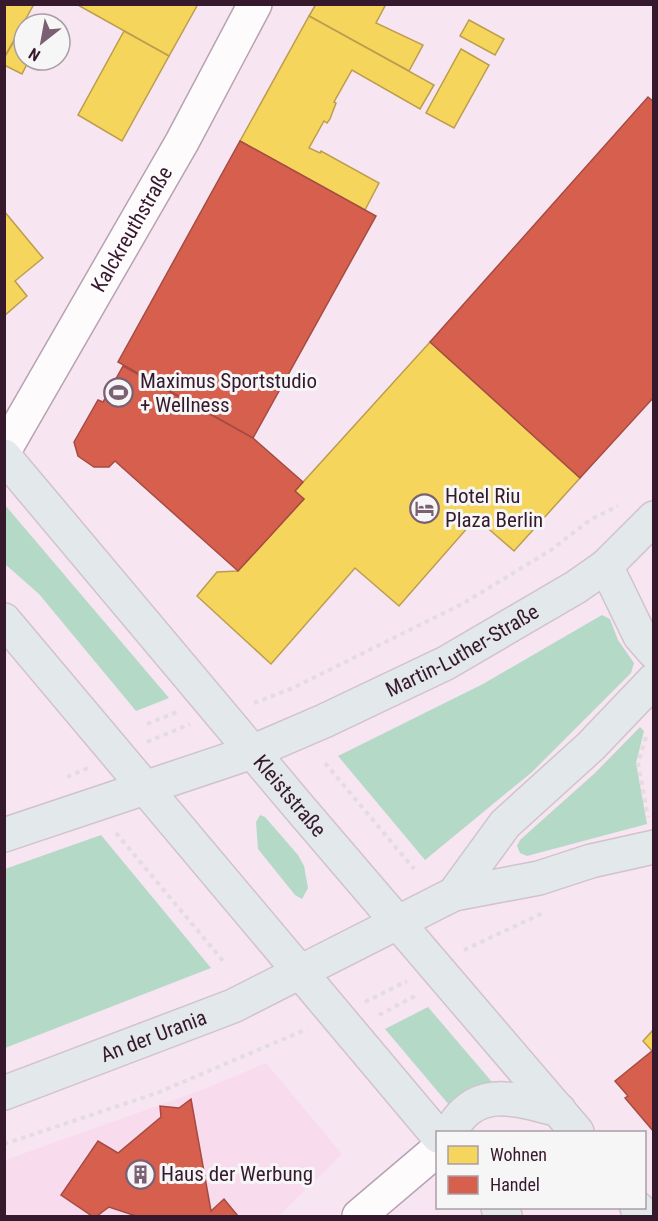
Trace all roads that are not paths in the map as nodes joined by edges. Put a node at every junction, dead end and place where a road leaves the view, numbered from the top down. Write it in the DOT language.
graph roads {
  1 [pos="255,4"];
  2 [pos="4,452"];
  3 [pos="4,456"];
  4 [pos="654,518"];
  5 [pos="628,554"];
  6 [pos="4,620"];
  7 [pos="654,652"];
  8 [pos="654,680"];
  9 [pos="252,752"];
  10 [pos="145,788"];
  11 [pos="4,835"];
  12 [pos="652,835"];
  13 [pos="454,894"];
  14 [pos="398,924"];
  15 [pos="300,974"];
  16 [pos="4,1093"];
  17 [pos="568,1121"];
  18 [pos="451,1131"];
  19 [pos="436,1134"];
  20 [pos="436,1151"];
  21 [pos="360,1216"];
  1 -- 2 [label="street, Kalckreuthstraße"];
  3 -- 9 [label="main road, Kleiststraße"];
  4 -- 5 [label="main road, Martin-Luther-Straße"];
  5 -- 7 [label="main road"];
  5 -- 9 [label="main road, Martin-Luther-Straße"];
  6 -- 10 [label="main road"];
  8 -- 13 [label="main road"];
  9 -- 10 [label="main road"];
  9 -- 14 [label="main road, Kleiststraße"];
  10 -- 11 [label="main road"];
  10 -- 15 [label="main road"];
  12 -- 13 [label="main road"];
  13 -- 14 [label="main road"];
  14 -- 15 [label="main road"];
  14 -- 17 [label="main road, Kleiststraße"];
  15 -- 16 [label="main road, An der Urania"];
  15 -- 19 [label="main road"];
  17 -- 18 [label="main road"];
  20 -- 21 [label="street"];
}
